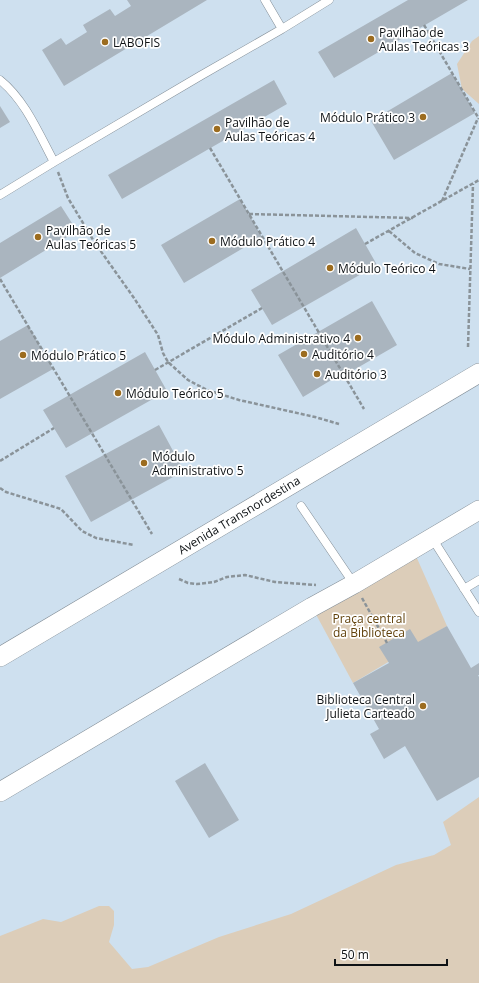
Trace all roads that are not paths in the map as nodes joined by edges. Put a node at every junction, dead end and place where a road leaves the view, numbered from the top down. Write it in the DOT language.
graph roads {
  1 [pos="265,0"];
  2 [pos="329,0"];
  3 [pos="282,29"];
  4 [pos="0,80"];
  5 [pos="54,162"];
  6 [pos="0,195"];
  7 [pos="479,373"];
  8 [pos="301,506"];
  9 [pos="479,510"];
  10 [pos="432,538"];
  11 [pos="479,580"];
  12 [pos="354,584"];
  13 [pos="464,589"];
  14 [pos="479,612"];
  15 [pos="0,657"];
  16 [pos="0,792"];
  1 -- 3 [label="lane"];
  2 -- 3 [label="lane"];
  3 -- 5 [label="lane"];
  4 -- 5 [label="lane"];
  5 -- 6 [label="lane"];
  7 -- 15 [label="street, Avenida Transnordestina"];
  8 -- 12 [label="lane"];
  9 -- 10 [label="street"];
  10 -- 12 [label="street"];
  10 -- 13 [label="lane"];
  11 -- 13 [label="lane"];
  12 -- 16 [label="street"];
  13 -- 14 [label="lane"];
}
